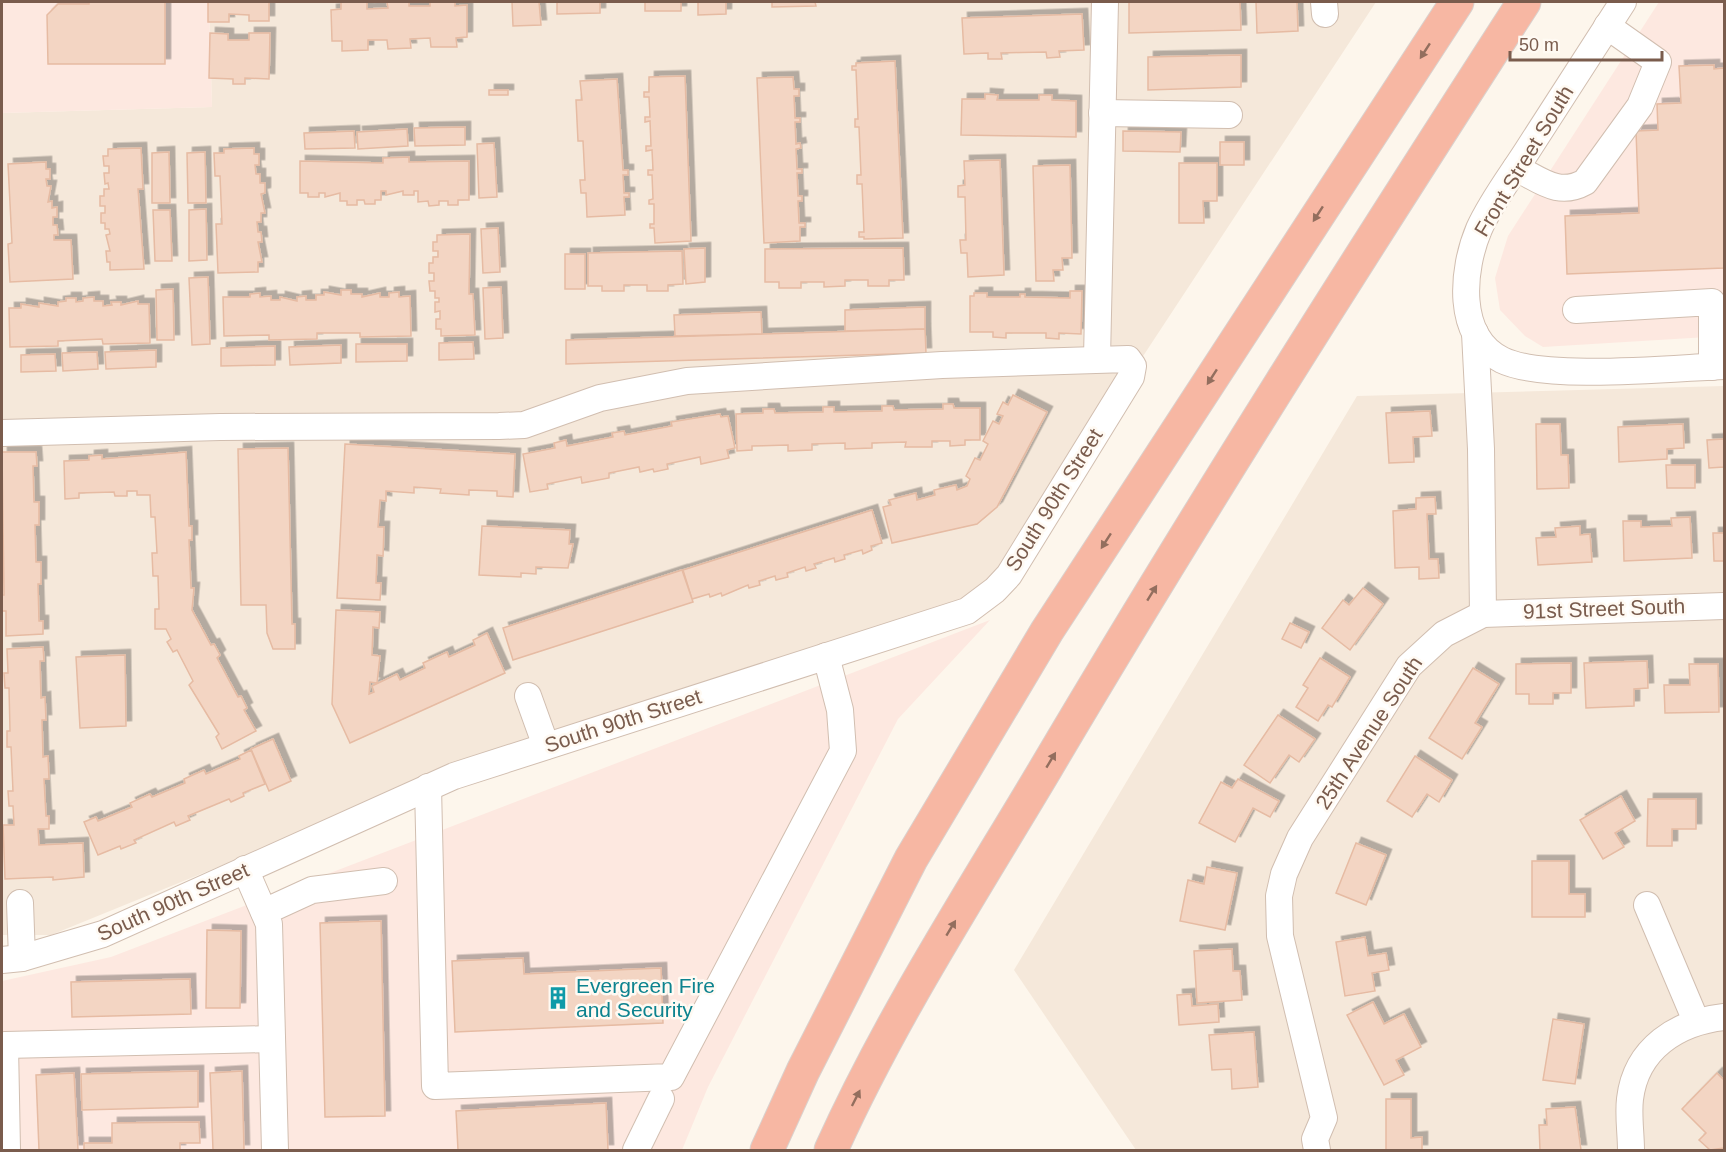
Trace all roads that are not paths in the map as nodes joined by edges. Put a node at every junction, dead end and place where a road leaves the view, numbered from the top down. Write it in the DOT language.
graph roads {
  1 [pos="1105,2"];
  2 [pos="1457,2"];
  3 [pos="1524,2"];
  4 [pos="1623,2"];
  5 [pos="1608,26"];
  6 [pos="1102,113"];
  7 [pos="1229,115"];
  8 [pos="1516,168"];
  9 [pos="1576,310"];
  10 [pos="1475,333"];
  11 [pos="1098,358"];
  12 [pos="1718,367"];
  13 [pos="2,433"];
  14 [pos="1725,606"];
  15 [pos="1483,614"];
  16 [pos="826,656"];
  17 [pos="528,696"];
  18 [pos="546,746"];
  19 [pos="428,787"];
  20 [pos="245,869"];
  21 [pos="384,881"];
  22 [pos="20,903"];
  23 [pos="1647,905"];
  24 [pos="264,912"];
  25 [pos="12,959"];
  26 [pos="1725,1017"];
  27 [pos="1696,1021"];
  28 [pos="272,1039"];
  29 [pos="803,1071"];
  30 [pos="661,1098"];
  31 [pos="7,1150"];
  32 [pos="275,1150"];
  33 [pos="636,1150"];
  34 [pos="749,1150"];
  35 [pos="767,1150"];
  36 [pos="831,1150"];
  37 [pos="1317,1150"];
  38 [pos="1631,1150"];
  1 -- 6 [label="street"];
  2 -- 29 [label="highway, one-way"];
  36 -- 3 [label="highway, one-way"];
  4 -- 5 [label="street, Front Street South"];
  5 -- 8 [label="street, Front Street South"];
  5 -- 8 [label="street"];
  6 -- 7 [label="street"];
  6 -- 11 [label="street"];
  8 -- 10 [label="street, Front Street South"];
  9 -- 12 [label="street"];
  10 -- 12 [label="street"];
  10 -- 15 [label="street"];
  11 -- 13 [label="street"];
  11 -- 16 [label="street, South 90th Street"];
  14 -- 15 [label="street, 91st Street South"];
  15 -- 37 [label="street, 25th Avenue South"];
  16 -- 18 [label="street, South 90th Street"];
  16 -- 19 [label="street"];
  17 -- 18 [label="street"];
  18 -- 19 [label="street, South 90th Street"];
  19 -- 20 [label="street, South 90th Street"];
  20 -- 24 [label="street"];
  20 -- 25 [label="street, South 90th Street"];
  21 -- 24 [label="street"];
  22 -- 25 [label="street"];
  23 -- 27 [label="street"];
  24 -- 28 [label="street"];
  26 -- 27 [label="street"];
  27 -- 38 [label="street"];
  28 -- 31 [label="street"];
  28 -- 32 [label="street"];
  29 -- 34 [label="highway"];
  29 -- 35 [label="highway"];
  30 -- 33 [label="street"];
}
